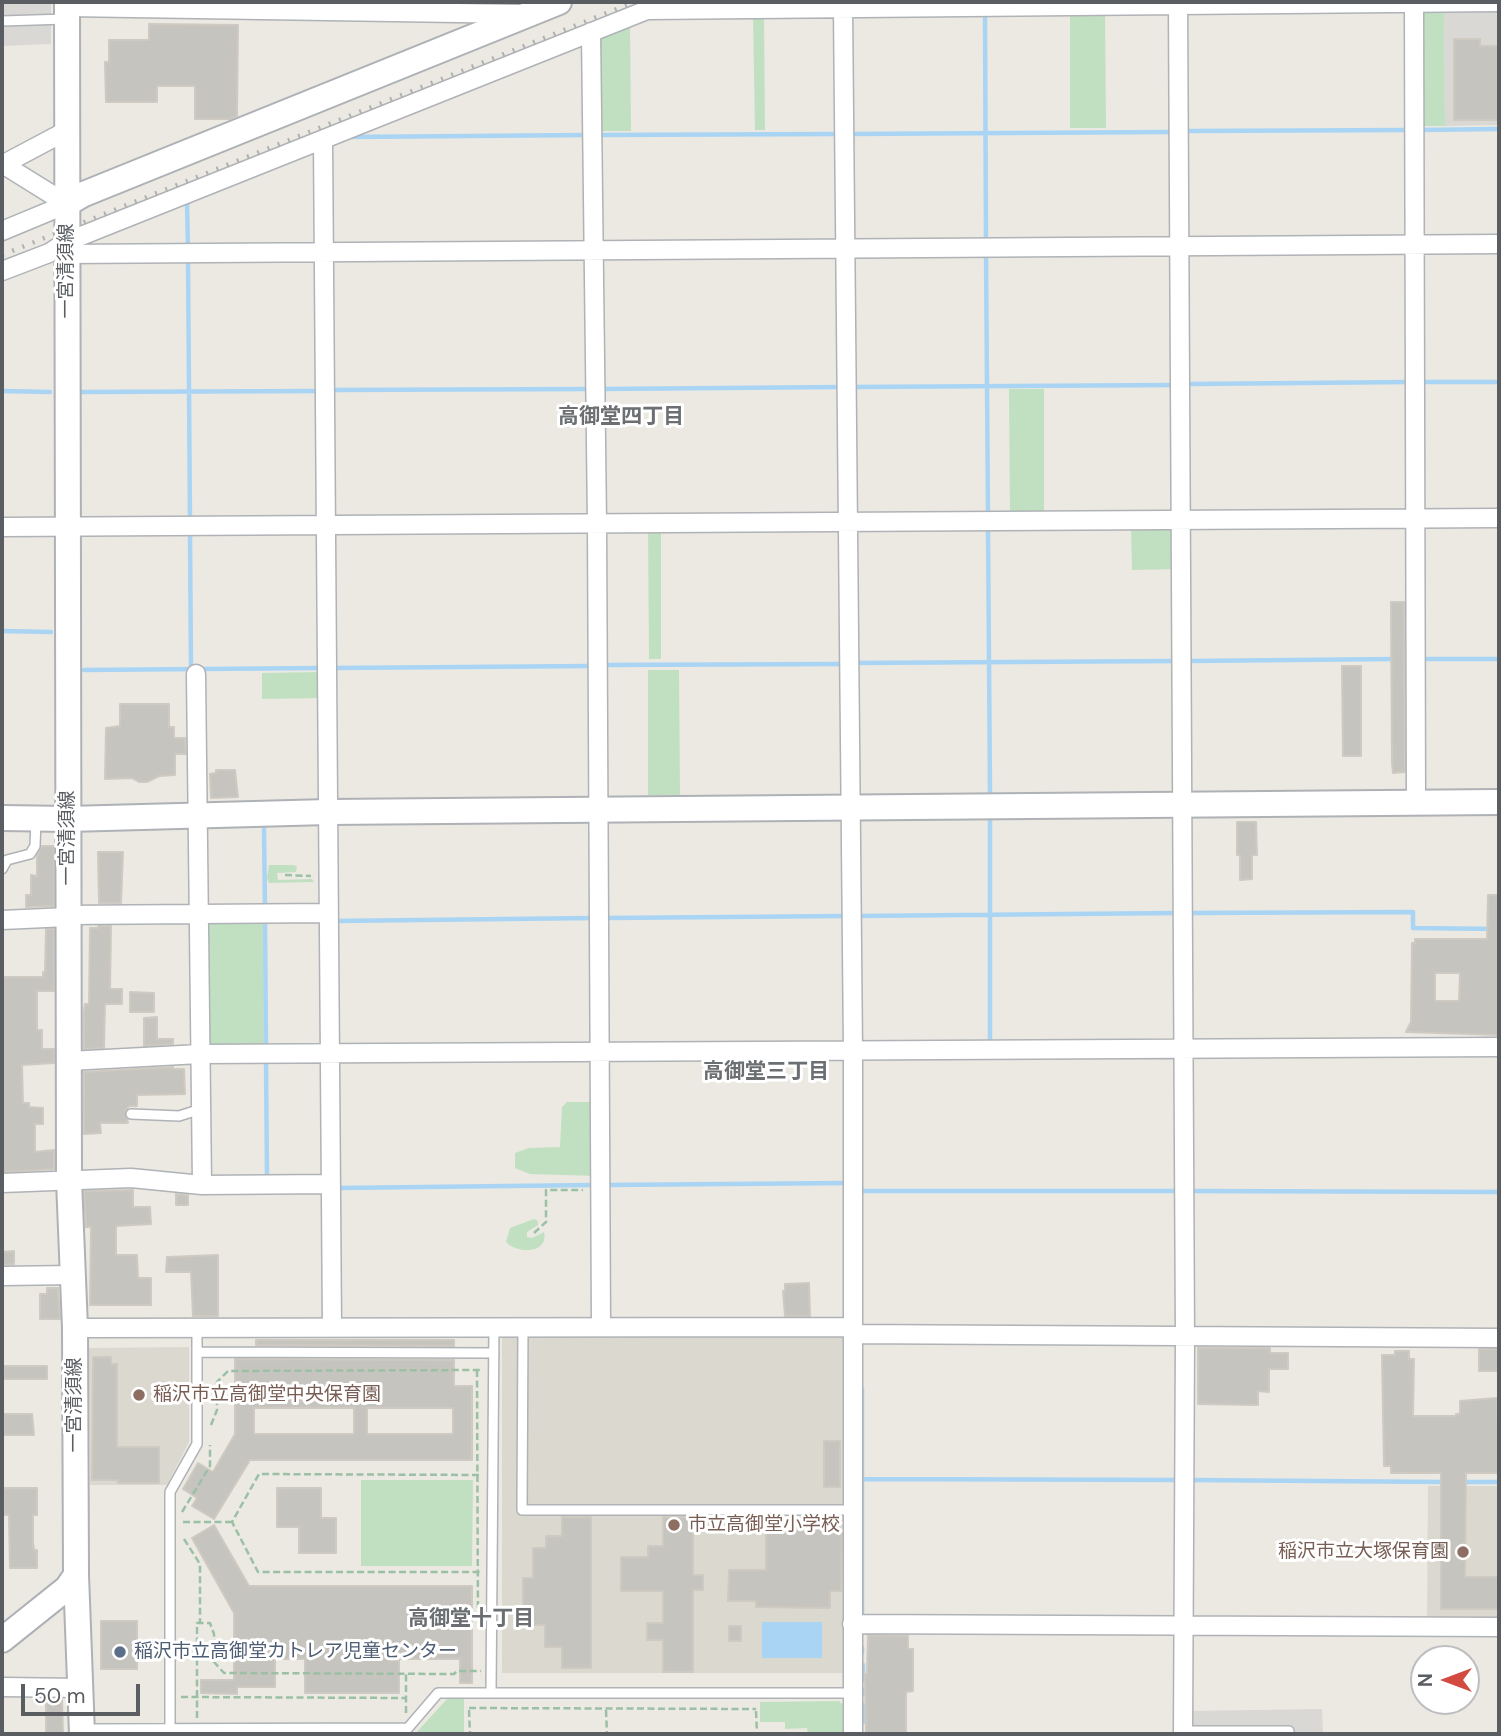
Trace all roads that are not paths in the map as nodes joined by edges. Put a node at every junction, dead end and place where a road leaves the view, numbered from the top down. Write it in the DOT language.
graph roads {
  1 [pos="559,2"];
  2 [pos="1474,2"];
  3 [pos="1499,2"];
  4 [pos="1347,3"];
  5 [pos="1414,3"];
  6 [pos="1178,4"];
  7 [pos="249,6"];
  8 [pos="437,6"];
  9 [pos="843,9"];
  10 [pos="67,10"];
  11 [pos="531,14"];
  12 [pos="2,21"];
  13 [pos="591,32"];
  14 [pos="68,130"];
  15 [pos="323,140"];
  16 [pos="3,165"];
  17 [pos="67,204"];
  18 [pos="2,231"];
  19 [pos="1414,244"];
  20 [pos="1499,244"];
  21 [pos="1179,245"];
  22 [pos="66,248"];
  23 [pos="845,248"];
  24 [pos="594,250"];
  25 [pos="324,252"];
  26 [pos="2,271"];
  27 [pos="1499,518"];
  28 [pos="1414,519"];
  29 [pos="1181,520"];
  30 [pos="847,522"];
  31 [pos="597,524"];
  32 [pos="326,526"];
  33 [pos="2,527"];
  34 [pos="67,528"];
  35 [pos="196,674"];
  36 [pos="1499,802"];
  37 [pos="1416,803"];
  38 [pos="1183,806"];
  39 [pos="850,808"];
  40 [pos="597,810"];
  41 [pos="328,812"];
  42 [pos="197,816"];
  43 [pos="2,818"];
  44 [pos="36,819"];
  45 [pos="68,819"];
  46 [pos="2,869"];
  47 [pos="329,913"];
  48 [pos="199,915"];
  49 [pos="68,916"];
  50 [pos="2,920"];
  51 [pos="1499,1047"];
  52 [pos="1184,1048"];
  53 [pos="853,1051"];
  54 [pos="599,1053"];
  55 [pos="200,1054"];
  56 [pos="330,1054"];
  57 [pos="69,1061"];
  58 [pos="201,1109"];
  59 [pos="131,1114"];
  60 [pos="69,1180"];
  61 [pos="2,1183"];
  62 [pos="331,1184"];
  63 [pos="202,1185"];
  64 [pos="73,1275"];
  65 [pos="2,1276"];
  66 [pos="494,1327"];
  67 [pos="523,1327"];
  68 [pos="601,1327"];
  69 [pos="75,1328"];
  70 [pos="197,1328"];
  71 [pos="332,1328"];
  72 [pos="853,1330"];
  73 [pos="1185,1336"];
  74 [pos="1499,1338"];
  75 [pos="197,1352"];
  76 [pos="494,1353"];
  77 [pos="853,1510"];
  78 [pos="76,1574"];
  79 [pos="852,1624"];
  80 [pos="1184,1626"];
  81 [pos="1499,1627"];
  82 [pos="2,1640"];
  83 [pos="2,1688"];
  84 [pos="80,1688"];
  85 [pos="491,1693"];
  86 [pos="853,1693"];
  87 [pos="170,1728"];
  88 [pos="82,1731"];
  89 [pos="1289,1731"];
  90 [pos="1183,1733"];
  91 [pos="853,1734"];
  1 -- 11 [label="street"];
  2 -- 3 [label="street"];
  2 -- 5 [label="street"];
  4 -- 5 [label="street"];
  4 -- 6 [label="street"];
  5 -- 19 [label="street"];
  6 -- 9 [label="street"];
  6 -- 21 [label="street"];
  7 -- 8 [label="street"];
  7 -- 10 [label="street"];
  8 -- 11 [label="street"];
  9 -- 13 [label="street"];
  9 -- 23 [label="street"];
  10 -- 12 [label="lane"];
  10 -- 14 [label="street, 一宮清須線"];
  11 -- 17 [label="street"];
  13 -- 15 [label="street"];
  13 -- 24 [label="street"];
  14 -- 16 [label="street"];
  14 -- 17 [label="street, 一宮清須線"];
  15 -- 22 [label="street"];
  15 -- 25 [label="street"];
  16 -- 17 [label="street"];
  17 -- 18 [label="street"];
  17 -- 22 [label="street, 一宮清須線"];
  19 -- 20 [label="street"];
  19 -- 21 [label="street"];
  19 -- 28 [label="street"];
  21 -- 23 [label="street"];
  21 -- 29 [label="street"];
  22 -- 25 [label="street"];
  22 -- 26 [label="street"];
  22 -- 34 [label="street, 一宮清須線"];
  23 -- 24 [label="street"];
  23 -- 30 [label="street"];
  24 -- 25 [label="street"];
  24 -- 31 [label="street"];
  25 -- 32 [label="street"];
  27 -- 28 [label="street"];
  28 -- 29 [label="street"];
  28 -- 37 [label="street"];
  29 -- 30 [label="street"];
  29 -- 38 [label="street"];
  30 -- 31 [label="street"];
  30 -- 39 [label="street"];
  31 -- 32 [label="street"];
  31 -- 40 [label="street"];
  32 -- 34 [label="street"];
  32 -- 41 [label="street"];
  33 -- 34 [label="street"];
  34 -- 45 [label="street, 一宮清須線"];
  35 -- 42 [label="street"];
  36 -- 37 [label="street"];
  37 -- 38 [label="street"];
  38 -- 39 [label="street"];
  38 -- 52 [label="street"];
  39 -- 40 [label="street"];
  39 -- 53 [label="street"];
  40 -- 41 [label="street"];
  40 -- 54 [label="street"];
  41 -- 42 [label="street"];
  41 -- 47 [label="street"];
  42 -- 45 [label="street"];
  42 -- 48 [label="street"];
  43 -- 44 [label="street"];
  44 -- 45 [label="street"];
  44 -- 46 [label="lane"];
  45 -- 49 [label="street, 一宮清須線"];
  47 -- 48 [label="street"];
  47 -- 56 [label="street"];
  48 -- 49 [label="street"];
  48 -- 55 [label="street"];
  49 -- 50 [label="street"];
  49 -- 57 [label="street, 一宮清須線"];
  51 -- 52 [label="street"];
  52 -- 53 [label="street"];
  52 -- 73 [label="street"];
  53 -- 54 [label="street"];
  53 -- 72 [label="street"];
  54 -- 56 [label="street"];
  54 -- 68 [label="street"];
  55 -- 56 [label="street"];
  55 -- 57 [label="street"];
  55 -- 58 [label="street"];
  56 -- 62 [label="street"];
  57 -- 60 [label="street, 一宮清須線"];
  58 -- 59 [label="lane"];
  58 -- 63 [label="street"];
  60 -- 61 [label="street"];
  60 -- 63 [label="street"];
  60 -- 64 [label="street, 一宮清須線"];
  62 -- 63 [label="street"];
  62 -- 71 [label="street"];
  64 -- 65 [label="street"];
  64 -- 69 [label="street, 一宮清須線"];
  66 -- 67 [label="street"];
  66 -- 71 [label="street"];
  66 -- 76 [label="lane"];
  67 -- 68 [label="street"];
  67 -- 77 [label="lane"];
  68 -- 72 [label="street"];
  69 -- 70 [label="street"];
  69 -- 78 [label="street, 一宮清須線"];
  70 -- 71 [label="street"];
  70 -- 75 [label="lane"];
  72 -- 73 [label="street"];
  72 -- 77 [label="street"];
  73 -- 74 [label="street"];
  73 -- 80 [label="street"];
  75 -- 76 [label="lane"];
  75 -- 87 [label="lane"];
  76 -- 85 [label="lane"];
  77 -- 79 [label="street"];
  78 -- 82 [label="street"];
  78 -- 84 [label="street, 一宮清須線"];
  79 -- 80 [label="street"];
  79 -- 86 [label="street"];
  80 -- 81 [label="street"];
  80 -- 90 [label="street"];
  83 -- 84 [label="street"];
  84 -- 88 [label="street, 一宮清須線"];
  85 -- 86 [label="lane"];
  85 -- 87 [label="lane"];
  86 -- 91 [label="street"];
  87 -- 88 [label="lane"];
  89 -- 90 [label="lane"];
}
